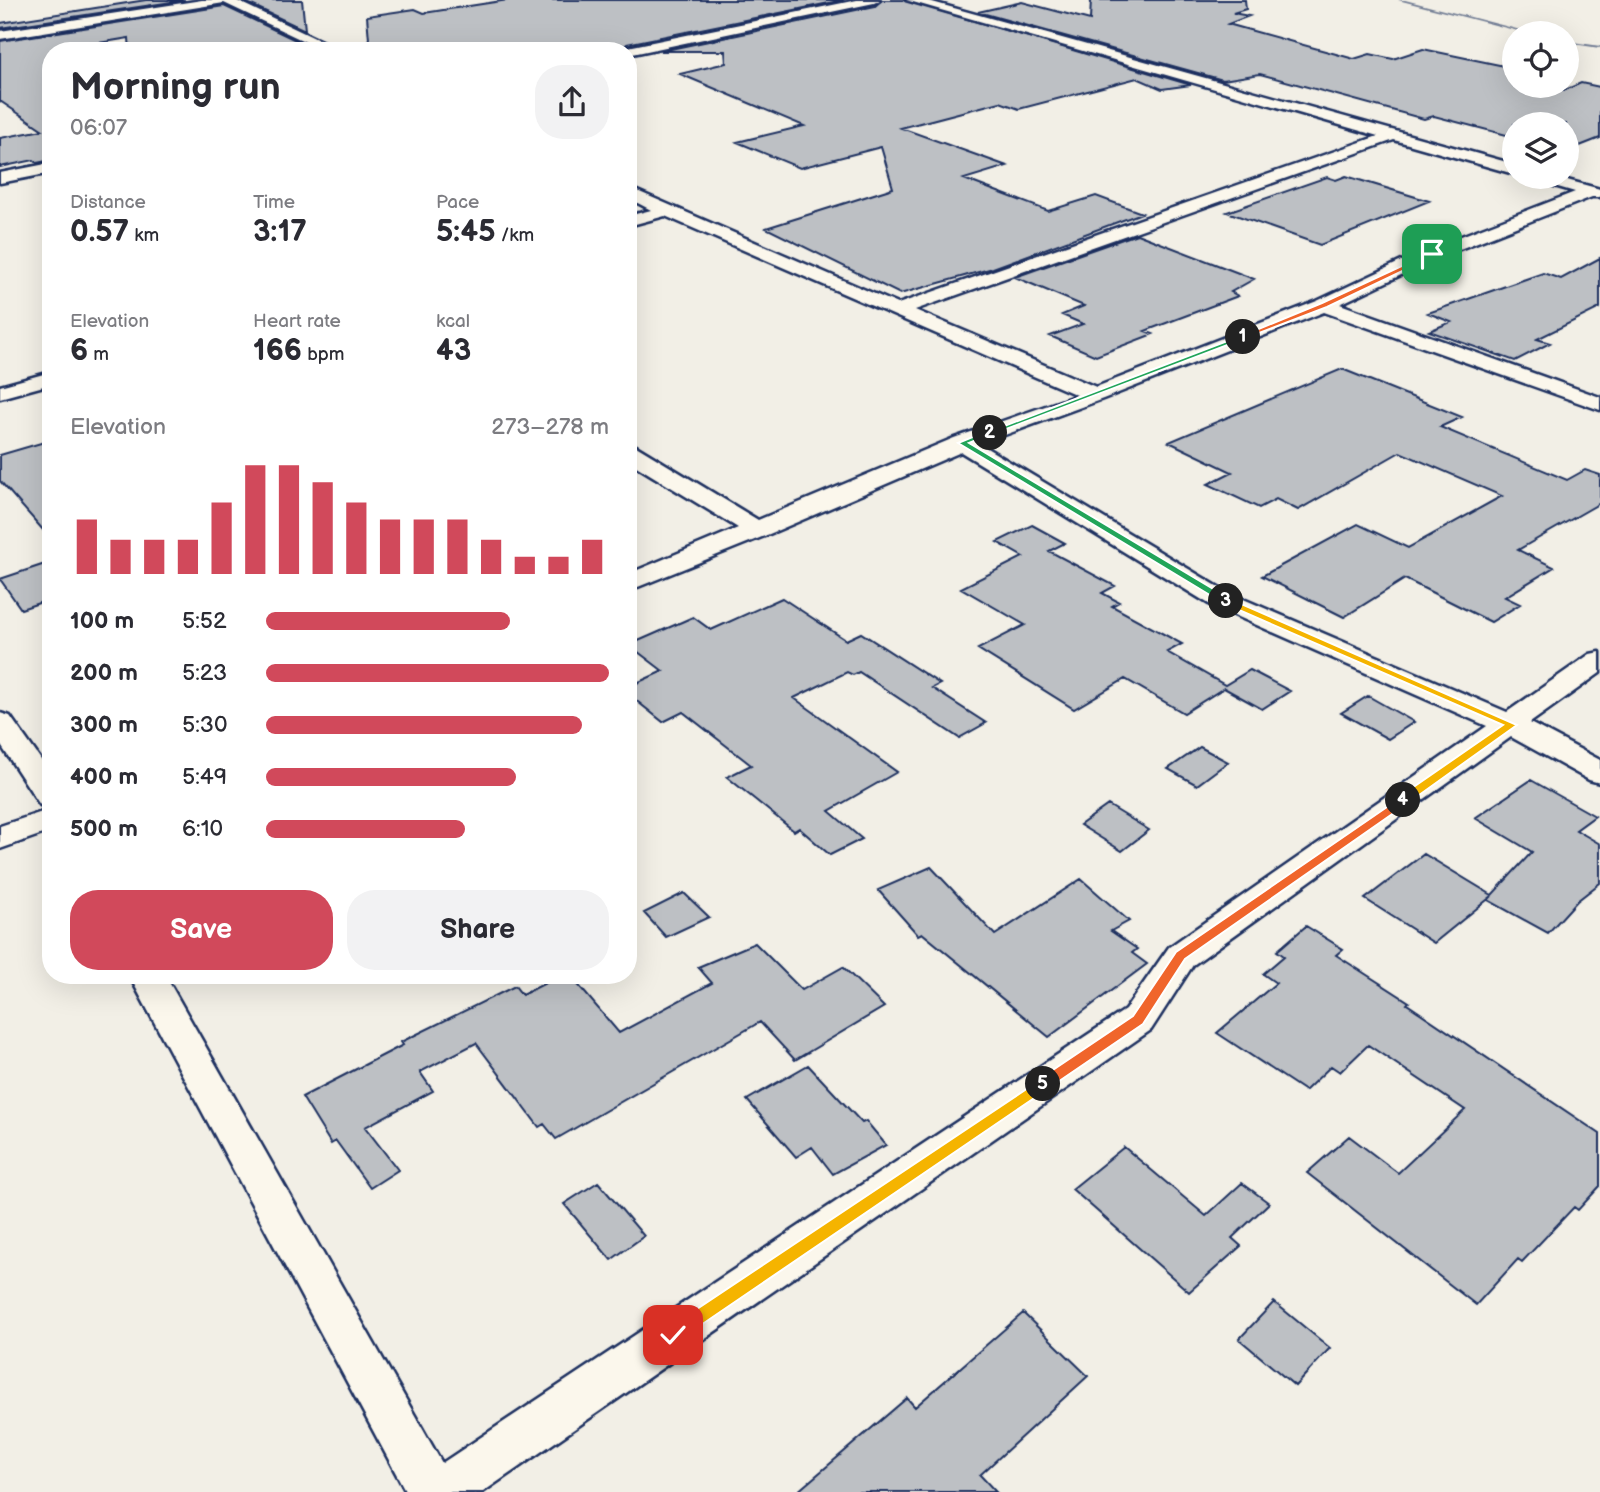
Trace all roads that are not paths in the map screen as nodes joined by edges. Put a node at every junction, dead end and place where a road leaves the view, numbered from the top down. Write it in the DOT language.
graph roads {
  1 [pos="225,0"];
  2 [pos="874,0"];
  3 [pos="912,0"];
  4 [pos="0,35"];
  5 [pos="316,42"];
  6 [pos="637,49"];
  7 [pos="1394,135"];
  8 [pos="1502,166"];
  9 [pos="42,170"];
  10 [pos="0,178"];
  11 [pos="1579,188"];
  12 [pos="1596,193"];
  13 [pos="637,196"];
  14 [pos="666,211"];
  15 [pos="637,219"];
  16 [pos="1324,305"];
  17 [pos="898,310"];
  18 [pos="42,380"];
  19 [pos="0,392"];
  20 [pos="1096,395"];
  21 [pos="1600,404"];
  22 [pos="962,443"];
  23 [pos="637,456"];
  24 [pos="758,530"];
  25 [pos="637,579"];
  26 [pos="1600,660"];
  27 [pos="0,722"];
  28 [pos="1511,725"];
  29 [pos="1600,773"];
  30 [pos="42,784"];
  31 [pos="42,822"];
  32 [pos="0,838"];
  33 [pos="152,984"];
  34 [pos="432,1492"];
  35 [pos="441,1492"];
  1 -- 4 [label="street"];
  1 -- 5 [label="street"];
  2 -- 6 [label="street"];
  3 -- 7 [label="street"];
  7 -- 8 [label="street"];
  7 -- 17 [label="street"];
  9 -- 10 [label="street"];
  11 -- 12 [label="street"];
  12 -- 16 [label="street"];
  13 -- 14 [label="street"];
  14 -- 15 [label="street"];
  14 -- 17 [label="street"];
  16 -- 20 [label="street"];
  16 -- 21 [label="street"];
  17 -- 20 [label="street"];
  18 -- 19 [label="street"];
  20 -- 22 [label="street"];
  22 -- 24 [label="street"];
  22 -- 28 [label="street"];
  23 -- 24 [label="street"];
  24 -- 25 [label="street"];
  26 -- 28 [label="street"];
  27 -- 30 [label="street"];
  28 -- 29 [label="street"];
  28 -- 35 [label="street"];
  31 -- 32 [label="street"];
  33 -- 34 [label="street"];
}
